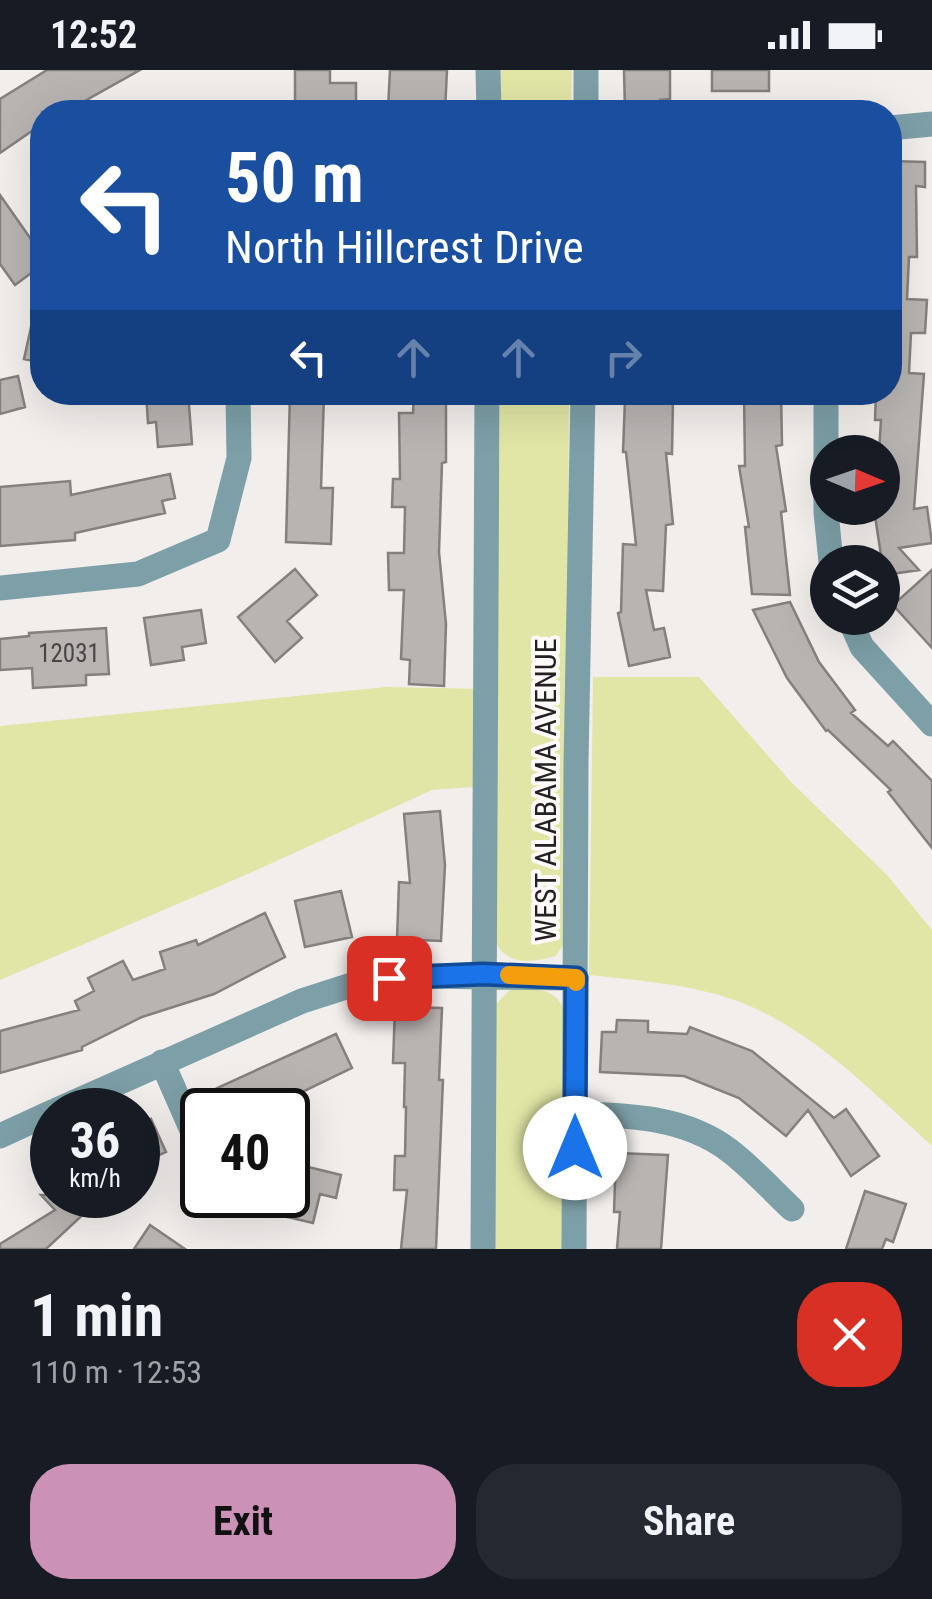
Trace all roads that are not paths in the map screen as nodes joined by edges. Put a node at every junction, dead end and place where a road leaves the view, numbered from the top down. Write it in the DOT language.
graph roads {
  1 [pos="488,70"];
  2 [pos="586,70"];
  3 [pos="488,100"];
  4 [pos="586,100"];
  5 [pos="932,124"];
  6 [pos="902,127"];
  7 [pos="238,405"];
  8 [pos="487,405"];
  9 [pos="582,405"];
  10 [pos="826,405"];
  11 [pos="829,545"];
  12 [pos="0,588"];
  13 [pos="857,635"];
  14 [pos="927,709"];
  15 [pos="483,974"];
  16 [pos="576,978"];
  17 [pos="162,1062"];
  18 [pos="105,1088"];
  19 [pos="180,1103"];
  20 [pos="575,1114"];
  21 [pos="30,1122"];
  22 [pos="0,1136"];
  23 [pos="792,1210"];
  24 [pos="483,1249"];
  25 [pos="574,1249"];
  1 -- 3 [label="street"];
  2 -- 4 [label="street"];
  5 -- 6 [label="street"];
  7 -- 12 [label="street"];
  8 -- 15 [label="street, WEST ALABAMA AVENUE"];
  9 -- 16 [label="street, WEST ALABAMA AVENUE"];
  10 -- 11 [label="street"];
  13 -- 14 [label="street"];
  15 -- 16 [label="street"];
  15 -- 17 [label="street"];
  15 -- 24 [label="street, WEST ALABAMA AVENUE"];
  16 -- 20 [label="street, WEST ALABAMA AVENUE"];
  17 -- 18 [label="street"];
  17 -- 19 [label="street"];
  20 -- 23 [label="street"];
  20 -- 25 [label="street, WEST ALABAMA AVENUE"];
  21 -- 22 [label="street"];
}
